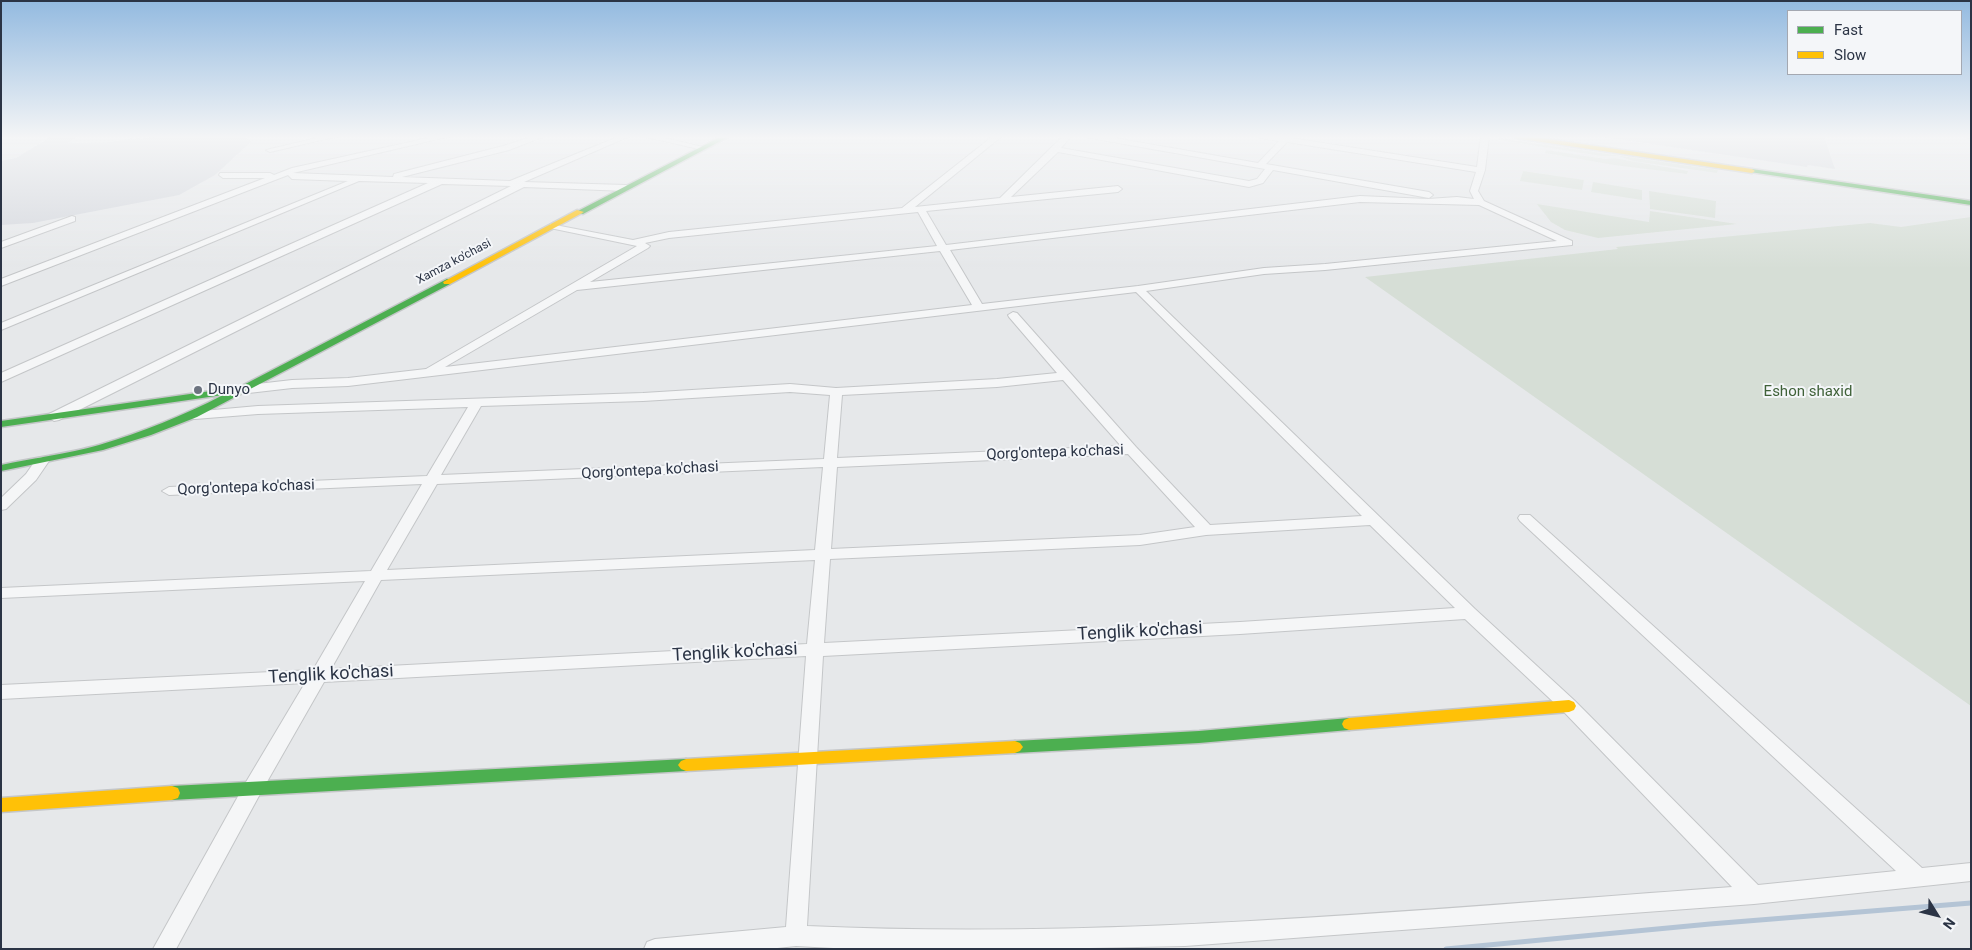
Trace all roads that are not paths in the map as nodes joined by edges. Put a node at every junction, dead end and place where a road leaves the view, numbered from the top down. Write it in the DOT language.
graph roads {
  1 [pos="268,180"];
  2 [pos="357,180"];
  3 [pos="407,180"];
  4 [pos="520,180"];
  5 [pos="641,180"];
  6 [pos="943,180"];
  7 [pos="1023,180"];
  8 [pos="1229,180"];
  9 [pos="1261,180"];
  10 [pos="1347,180"];
  11 [pos="1478,180"];
  12 [pos="1834,180"];
  13 [pos="439,182"];
  14 [pos="509,185"];
  15 [pos="521,185"];
  16 [pos="1866,185"];
  17 [pos="626,188"];
  18 [pos="1118,189"];
  19 [pos="1971,198"];
  20 [pos="1002,201"];
  21 [pos="1465,201"];
  22 [pos="1971,202"];
  23 [pos="1481,203"];
  24 [pos="921,210"];
  25 [pos="903,212"];
  26 [pos="72,219"];
  27 [pos="553,226"];
  28 [pos="633,243"];
  29 [pos="1,245"];
  30 [pos="943,248"];
  31 [pos="1,283"];
  32 [pos="574,287"];
  33 [pos="1138,289"];
  34 [pos="979,308"];
  35 [pos="1013,315"];
  36 [pos="1,327"];
  37 [pos="426,373"];
  38 [pos="1066,376"];
  39 [pos="1,378"];
  40 [pos="237,391"];
  41 [pos="836,392"];
  42 [pos="477,402"];
  43 [pos="195,415"];
  44 [pos="52,418"];
  45 [pos="1,424"];
  46 [pos="1131,450"];
  47 [pos="42,461"];
  48 [pos="830,462"];
  49 [pos="1,468"];
  50 [pos="431,481"];
  51 [pos="169,491"];
  52 [pos="1,506"];
  53 [pos="1525,518"];
  54 [pos="1374,520"];
  55 [pos="1206,530"];
  56 [pos="822,555"];
  57 [pos="376,576"];
  58 [pos="1,593"];
  59 [pos="1469,613"];
  60 [pos="815,648"];
  61 [pos="319,676"];
  62 [pos="1,692"];
  63 [pos="1569,706"];
  64 [pos="808,760"];
  65 [pos="253,788"];
  66 [pos="1,805"];
  67 [pos="1971,872"];
  68 [pos="1918,878"];
  69 [pos="1754,895"];
  70 [pos="796,936"];
  71 [pos="164,949"];
  72 [pos="655,949"];
  1 -- 31 [label="street"];
  2 -- 36 [label="street"];
  3 -- 13 [label="street"];
  4 -- 14 [label="street"];
  5 -- 17 [label="main road, Xamza ko'chasi"];
  6 -- 25 [label="street"];
  7 -- 20 [label="street"];
  8 -- 9 [label="street"];
  10 -- 21 [label="street"];
  11 -- 23 [label="street"];
  12 -- 16 [label="main road"];
  13 -- 14 [label="street"];
  13 -- 39 [label="street"];
  14 -- 15 [label="street"];
  15 -- 17 [label="street"];
  15 -- 44 [label="street"];
  16 -- 19 [label="main road"];
  16 -- 22 [label="main road"];
  17 -- 27 [label="main road, Xamza ko'chasi"];
  18 -- 20 [label="street"];
  20 -- 24 [label="street"];
  21 -- 23 [label="street"];
  21 -- 30 [label="street"];
  23 -- 33 [label="street"];
  24 -- 25 [label="street"];
  24 -- 30 [label="street"];
  25 -- 28 [label="street"];
  26 -- 29 [label="street"];
  27 -- 28 [label="street"];
  27 -- 40 [label="main road, Xamza ko'chasi"];
  28 -- 32 [label="street"];
  30 -- 32 [label="street"];
  30 -- 34 [label="street"];
  32 -- 37 [label="street"];
  33 -- 34 [label="street"];
  33 -- 54 [label="street"];
  34 -- 37 [label="street"];
  35 -- 38 [label="street"];
  37 -- 40 [label="street"];
  38 -- 41 [label="street"];
  38 -- 46 [label="street"];
  40 -- 43 [label="main road, Xamza ko'chasi"];
  40 -- 44 [label="main road"];
  41 -- 42 [label="street"];
  41 -- 48 [label="street"];
  42 -- 43 [label="street"];
  42 -- 50 [label="street"];
  43 -- 47 [label="main road, Xamza ko'chasi"];
  44 -- 45 [label="main road"];
  46 -- 48 [label="street, Qorg'ontepa ko'chasi"];
  46 -- 55 [label="street"];
  47 -- 49 [label="main road, Xamza ko'chasi"];
  47 -- 52 [label="street"];
  48 -- 50 [label="street, Qorg'ontepa ko'chasi"];
  48 -- 56 [label="street"];
  50 -- 51 [label="street, Qorg'ontepa ko'chasi"];
  50 -- 57 [label="street"];
  53 -- 68 [label="street"];
  54 -- 55 [label="street"];
  54 -- 59 [label="street"];
  55 -- 56 [label="street"];
  56 -- 57 [label="street"];
  56 -- 60 [label="street"];
  57 -- 58 [label="street"];
  57 -- 61 [label="street"];
  59 -- 60 [label="street, Tenglik ko'chasi"];
  59 -- 63 [label="street"];
  60 -- 61 [label="street, Tenglik ko'chasi"];
  60 -- 64 [label="street"];
  61 -- 62 [label="street, Tenglik ko'chasi"];
  61 -- 65 [label="street"];
  63 -- 64 [label="main road"];
  63 -- 69 [label="street"];
  64 -- 65 [label="main road"];
  64 -- 70 [label="street"];
  65 -- 66 [label="main road"];
  65 -- 71 [label="street"];
  67 -- 68 [label="street"];
  68 -- 69 [label="street"];
  69 -- 70 [label="street"];
  70 -- 72 [label="street"];
}
